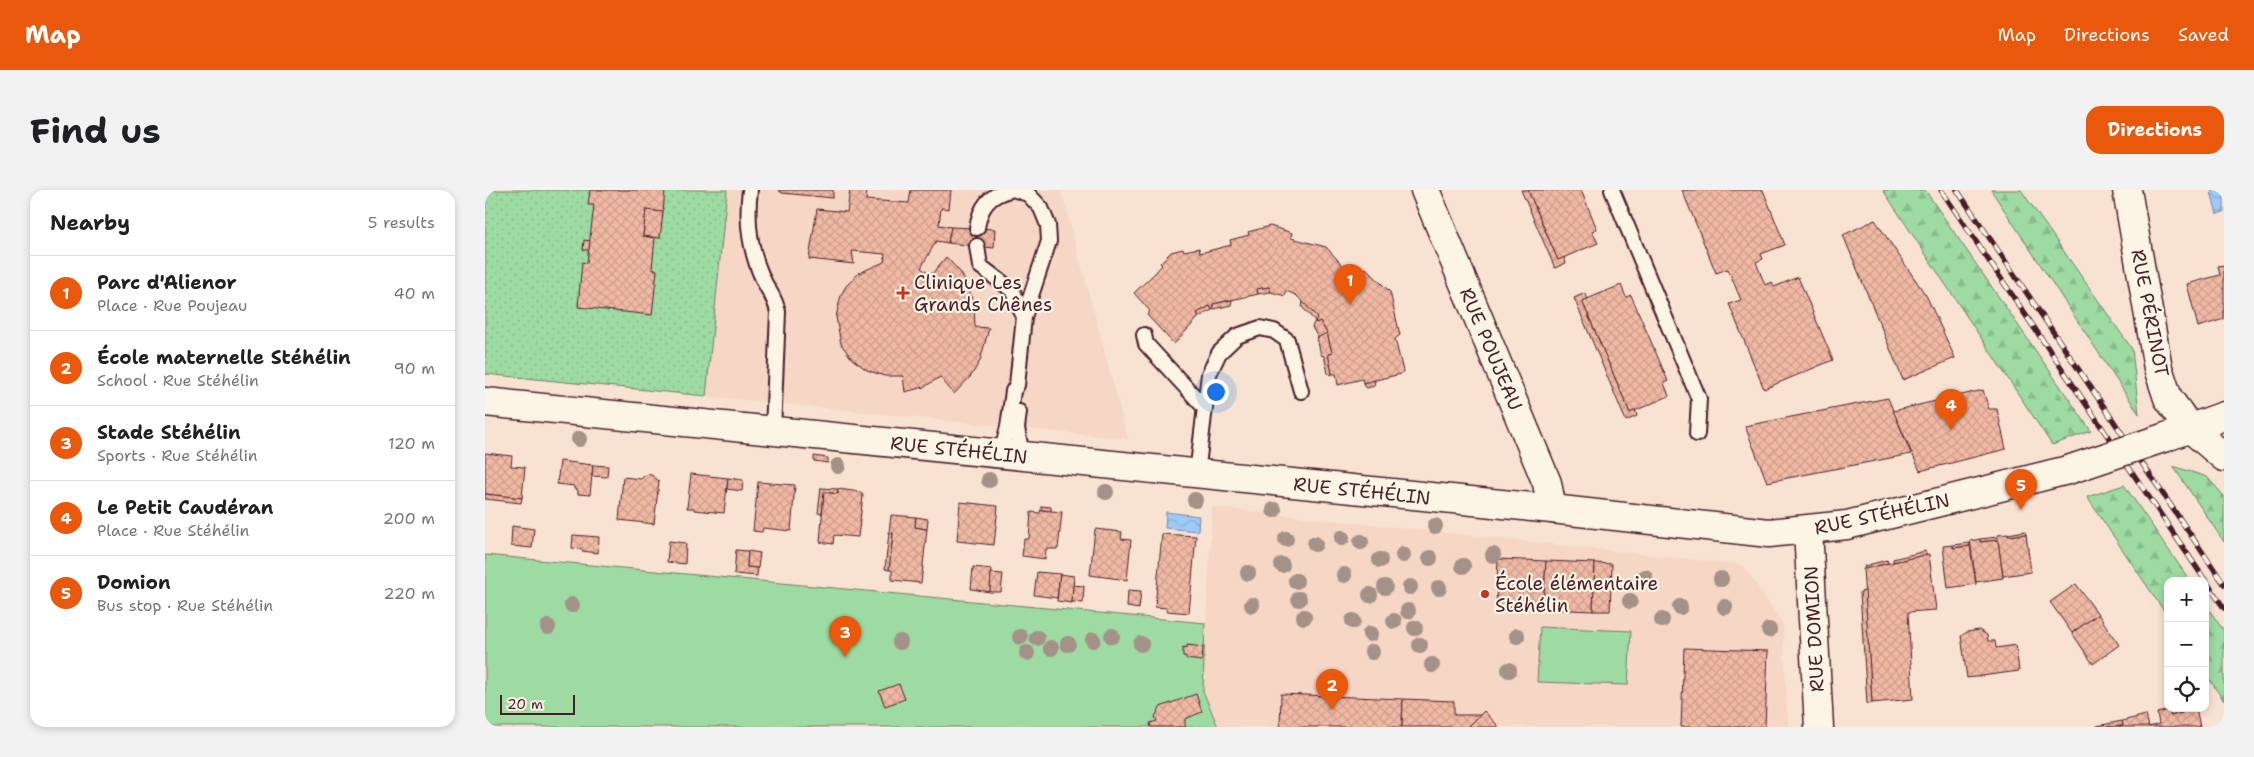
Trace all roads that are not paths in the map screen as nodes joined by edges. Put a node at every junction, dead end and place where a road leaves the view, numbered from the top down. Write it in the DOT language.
graph roads {
  1 [pos="750,190"];
  2 [pos="1010,190"];
  3 [pos="1016,190"];
  4 [pos="1425,190"];
  5 [pos="1612,190"];
  6 [pos="2127,190"];
  7 [pos="977,228"];
  8 [pos="977,246"];
  9 [pos="1024,317"];
  10 [pos="1144,335"];
  11 [pos="1017,385"];
  12 [pos="1301,391"];
  13 [pos="485,402"];
  14 [pos="1205,408"];
  15 [pos="2224,416"];
  16 [pos="773,431"];
  17 [pos="2178,432"];
  18 [pos="1697,434"];
  19 [pos="1011,455"];
  20 [pos="2224,457"];
  21 [pos="1197,474"];
  22 [pos="1552,509"];
  23 [pos="1808,530"];
  24 [pos="1819,727"];
  1 -- 16 [label="lane"];
  2 -- 7 [label="lane"];
  3 -- 9 [label="lane"];
  4 -- 22 [label="street, RUE POUJEAU"];
  5 -- 18 [label="lane"];
  6 -- 17 [label="street, RUE PÉRINOT"];
  8 -- 9 [label="lane"];
  9 -- 11 [label="lane"];
  10 -- 14 [label="lane"];
  11 -- 19 [label="lane"];
  11 -- 19 [label="lane"];
  12 -- 14 [label="lane"];
  13 -- 16 [label="street, RUE STÉHÉLIN"];
  14 -- 21 [label="lane"];
  15 -- 17 [label="street, RUE STÉHÉLIN"];
  16 -- 19 [label="street, RUE STÉHÉLIN"];
  17 -- 20 [label="street, RUE PÉRINOT"];
  17 -- 23 [label="street, RUE STÉHÉLIN, bridge"];
  19 -- 21 [label="street, RUE STÉHÉLIN"];
  21 -- 22 [label="street, RUE STÉHÉLIN"];
  22 -- 23 [label="street, RUE STÉHÉLIN"];
  23 -- 24 [label="street, RUE DOMION"];
}
